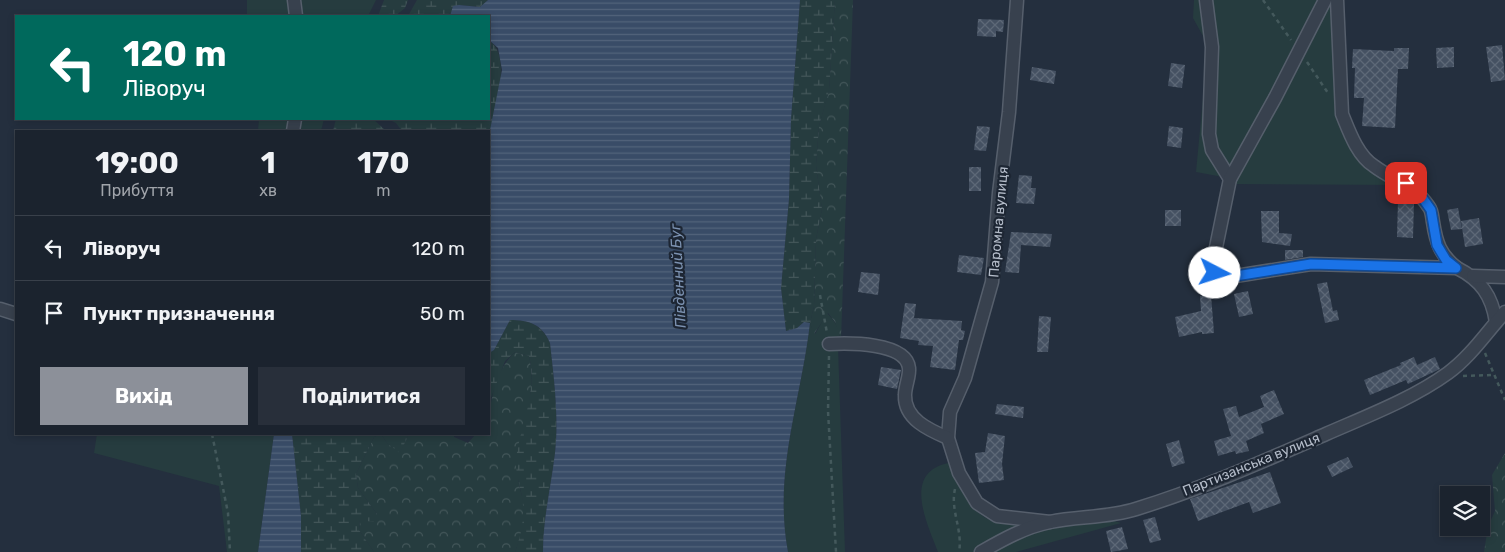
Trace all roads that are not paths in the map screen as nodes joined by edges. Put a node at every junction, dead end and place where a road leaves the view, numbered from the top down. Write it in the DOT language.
graph roads {
  1 [pos="294,0"];
  2 [pos="1017,0"];
  3 [pos="1206,0"];
  4 [pos="1325,0"];
  5 [pos="1337,0"];
  6 [pos="296,15"];
  7 [pos="1230,179"];
  8 [pos="1456,268"];
  9 [pos="1473,276"];
  10 [pos="1505,277"];
  11 [pos="0,309"];
  12 [pos="1505,312"];
  13 [pos="15,314"];
  14 [pos="1496,322"];
  15 [pos="829,344"];
  16 [pos="948,438"];
  17 [pos="1050,522"];
  18 [pos="980,552"];
  1 -- 6 [label="street"];
  2 -- 16 [label="street, Паромна вулиця"];
  3 -- 7 [label="street"];
  4 -- 7 [label="street"];
  5 -- 8 [label="street"];
  7 -- 8 [label="street"];
  8 -- 9 [label="street"];
  9 -- 10 [label="street"];
  9 -- 14 [label="street"];
  11 -- 13 [label="street"];
  12 -- 14 [label="street, Партизанська вулиця"];
  14 -- 17 [label="street, Партизанська вулиця"];
  15 -- 16 [label="street"];
  16 -- 17 [label="street, Паромна вулиця"];
  17 -- 18 [label="street, Партизанська вулиця"];
}
